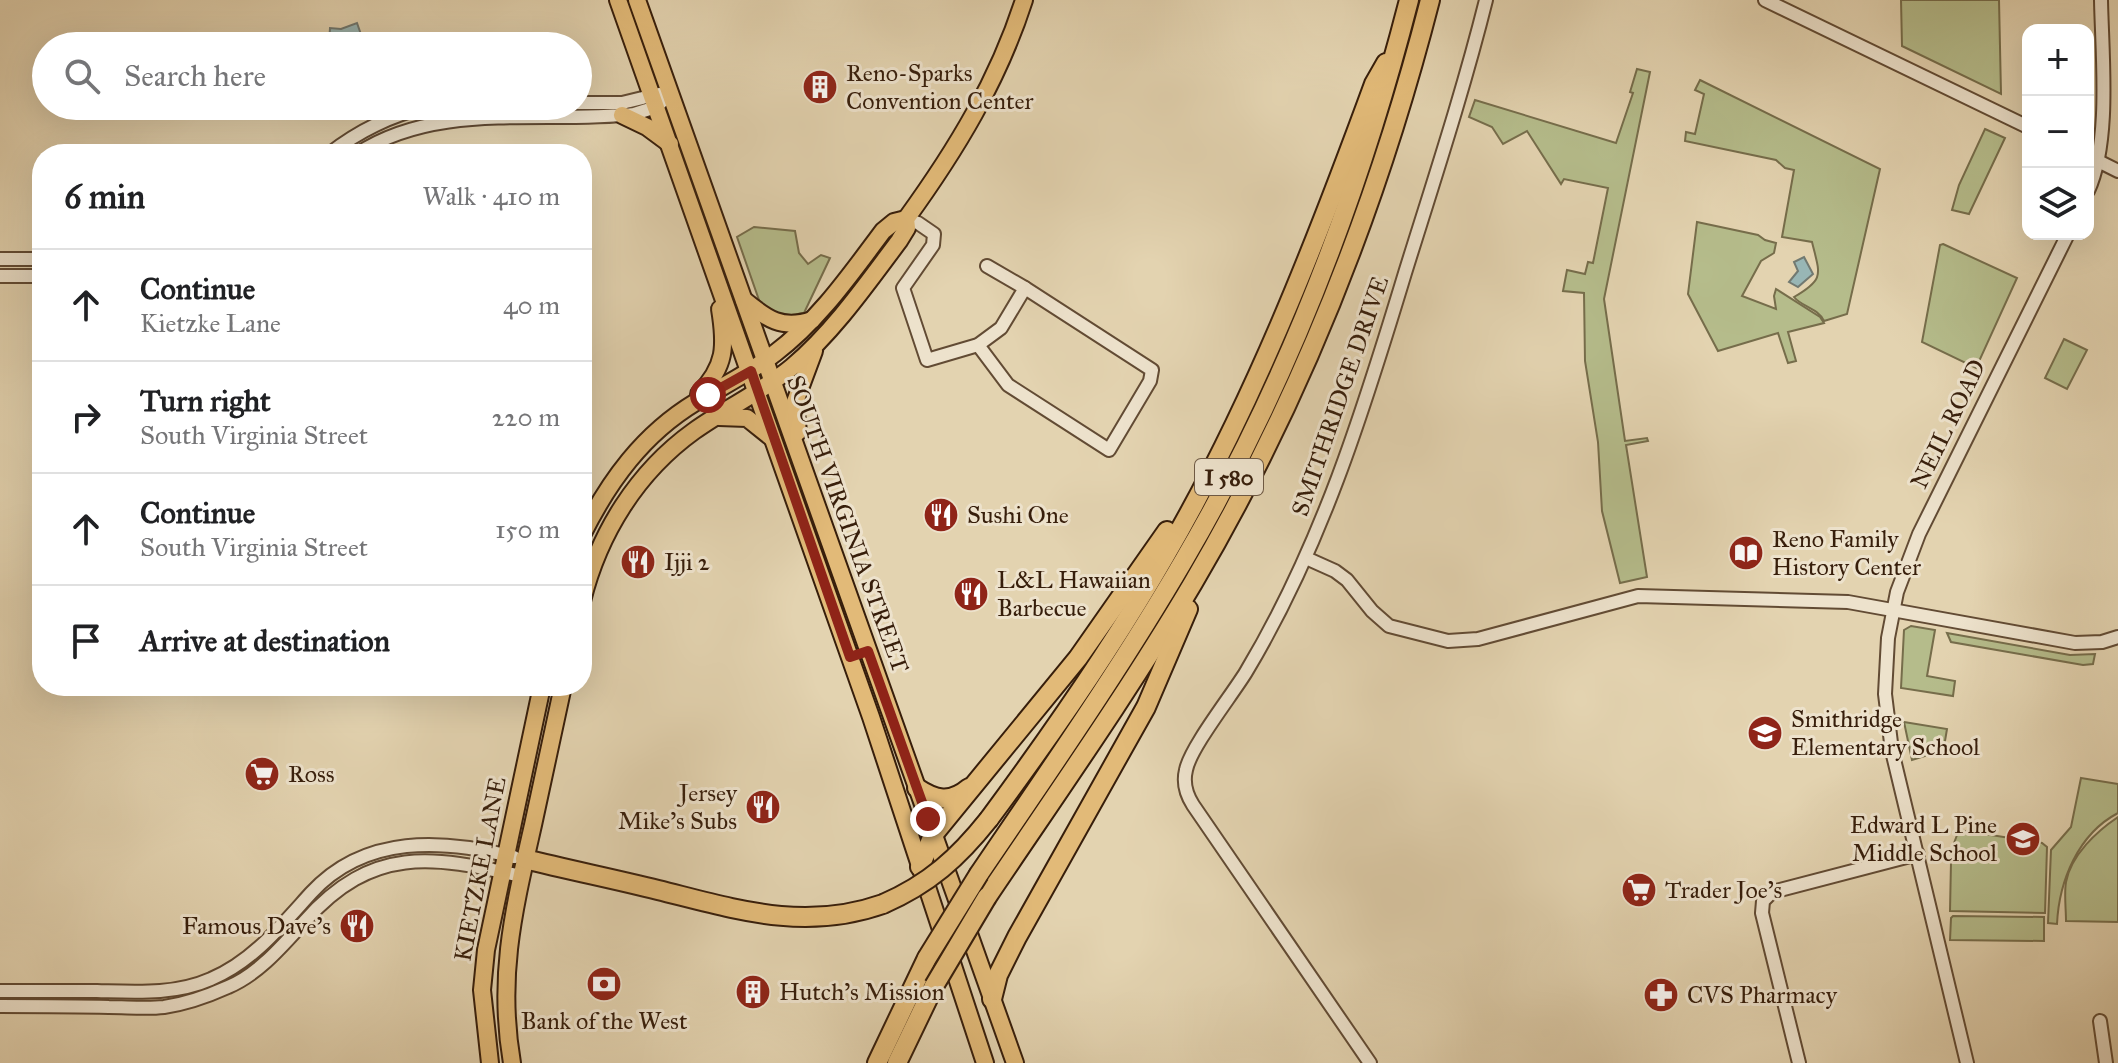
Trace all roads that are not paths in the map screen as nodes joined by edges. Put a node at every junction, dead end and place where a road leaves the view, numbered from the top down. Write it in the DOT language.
graph roads {
  1 [pos="618,0"];
  2 [pos="637,0"];
  3 [pos="1024,0"];
  4 [pos="1409,0"];
  5 [pos="1430,0"];
  6 [pos="1486,0"];
  7 [pos="1765,0"];
  8 [pos="2101,0"];
  9 [pos="1399,39"];
  10 [pos="671,93"];
  11 [pos="654,101"];
  12 [pos="592,103"];
  13 [pos="622,115"];
  14 [pos="592,116"];
  15 [pos="382,120"];
  16 [pos="475,120"];
  17 [pos="446,121"];
  18 [pos="2022,124"];
  19 [pos="343,144"];
  20 [pos="377,144"];
  21 [pos="670,144"];
  22 [pos="2094,152"];
  23 [pos="2094,159"];
  24 [pos="2118,171"];
  25 [pos="906,219"];
  26 [pos="2065,240"];
  27 [pos="0,259"];
  28 [pos="32,259"];
  29 [pos="987,266"];
  30 [pos="713,268"];
  31 [pos="0,276"];
  32 [pos="32,276"];
  33 [pos="1025,288"];
  34 [pos="743,299"];
  35 [pos="814,319"];
  36 [pos="816,345"];
  37 [pos="978,345"];
  38 [pos="1265,358"];
  39 [pos="765,361"];
  40 [pos="751,371"];
  41 [pos="772,381"];
  42 [pos="757,391"];
  43 [pos="683,410"];
  44 [pos="713,418"];
  45 [pos="774,440"];
  46 [pos="805,473"];
  47 [pos="592,516"];
  48 [pos="1218,538"];
  49 [pos="1306,558"];
  50 [pos="592,572"];
  51 [pos="1892,610"];
  52 [pos="2118,637"];
  53 [pos="868,651"];
  54 [pos="850,657"];
  55 [pos="540,696"];
  56 [pos="561,696"];
  57 [pos="986,773"];
  58 [pos="917,788"];
  59 [pos="933,835"];
  60 [pos="1918,854"];
  61 [pos="506,855"];
  62 [pos="523,868"];
  63 [pos="502,872"];
  64 [pos="922,874"];
  65 [pos="0,991"];
  66 [pos="992,999"];
  67 [pos="0,1006"];
  68 [pos="2100,1021"];
  69 [pos="489,1062"];
  70 [pos="512,1063"];
  71 [pos="877,1063"];
  72 [pos="897,1063"];
  73 [pos="984,1063"];
  74 [pos="1015,1063"];
  75 [pos="1370,1063"];
  76 [pos="1799,1063"];
  77 [pos="1967,1063"];
  78 [pos="2106,1063"];
  1 -- 11 [label="main road, SOUTH VIRGINIA STREET"];
  2 -- 10 [label="main road, SOUTH VIRGINIA STREET"];
  3 -- 25 [label="main road"];
  4 -- 9 [label="highway, I 580"];
  5 -- 48 [label="highway, I 580"];
  6 -- 49 [label="street, SMITHRIDGE DRIVE"];
  7 -- 18 [label="street"];
  8 -- 22 [label="street"];
  9 -- 38 [label="highway"];
  9 -- 71 [label="highway, I 580, bridge"];
  10 -- 11 [label="street"];
  10 -- 34 [label="main road, SOUTH VIRGINIA STREET"];
  11 -- 12 [label="street"];
  11 -- 13 [label="street"];
  11 -- 21 [label="main road, SOUTH VIRGINIA STREET"];
  13 -- 14 [label="street"];
  13 -- 21 [label="main road"];
  15 -- 19 [label="street"];
  16 -- 17 [label="street"];
  17 -- 20 [label="street"];
  21 -- 30 [label="main road, SOUTH VIRGINIA STREET"];
  23 -- 24 [label="street"];
  25 -- 35 [label="main road"];
  25 -- 36 [label="main road"];
  25 -- 37 [label="street"];
  26 -- 51 [label="street, NEIL ROAD"];
  27 -- 28 [label="street"];
  29 -- 33 [label="street"];
  30 -- 40 [label="main road, SOUTH VIRGINIA STREET"];
  30 -- 43 [label="main road"];
  31 -- 32 [label="street"];
  33 -- 37 [label="street"];
  33 -- 37 [label="street"];
  34 -- 35 [label="main road"];
  34 -- 39 [label="main road, SOUTH VIRGINIA STREET"];
  35 -- 39 [label="main road"];
  36 -- 41 [label="main road"];
  36 -- 46 [label="main road"];
  38 -- 57 [label="highway"];
  38 -- 64 [label="highway, bridge"];
  39 -- 40 [label="main road"];
  39 -- 41 [label="main road, SOUTH VIRGINIA STREET"];
  40 -- 42 [label="main road, SOUTH VIRGINIA STREET"];
  40 -- 43 [label="main road"];
  41 -- 42 [label="main road"];
  41 -- 46 [label="main road, SOUTH VIRGINIA STREET"];
  42 -- 44 [label="main road"];
  42 -- 45 [label="main road, SOUTH VIRGINIA STREET"];
  43 -- 47 [label="main road"];
  44 -- 45 [label="main road"];
  44 -- 50 [label="main road"];
  45 -- 54 [label="main road, SOUTH VIRGINIA STREET"];
  46 -- 53 [label="main road, SOUTH VIRGINIA STREET"];
  48 -- 66 [label="highway"];
  48 -- 72 [label="highway, I 580, bridge"];
  49 -- 51 [label="street"];
  49 -- 75 [label="street, SMITHRIDGE DRIVE"];
  51 -- 52 [label="street"];
  51 -- 60 [label="street, NEIL ROAD"];
  53 -- 54 [label="main road"];
  53 -- 58 [label="main road, SOUTH VIRGINIA STREET"];
  54 -- 64 [label="main road, SOUTH VIRGINIA STREET"];
  55 -- 61 [label="main road, KIETZKE LANE"];
  56 -- 62 [label="main road, KIETZKE LANE"];
  57 -- 58 [label="highway"];
  57 -- 59 [label="highway"];
  58 -- 59 [label="main road, SOUTH VIRGINIA STREET"];
  59 -- 64 [label="highway"];
  59 -- 66 [label="main road, SOUTH VIRGINIA STREET"];
  60 -- 76 [label="street"];
  60 -- 77 [label="street, NEIL ROAD"];
  61 -- 62 [label="street"];
  61 -- 63 [label="main road, KIETZKE LANE"];
  61 -- 65 [label="street"];
  62 -- 63 [label="street"];
  62 -- 64 [label="highway, bridge"];
  62 -- 70 [label="main road, KIETZKE LANE"];
  63 -- 67 [label="street"];
  63 -- 69 [label="main road, KIETZKE LANE"];
  64 -- 73 [label="main road, SOUTH VIRGINIA STREET"];
  66 -- 74 [label="main road, SOUTH VIRGINIA STREET"];
  68 -- 78 [label="street"];
}
